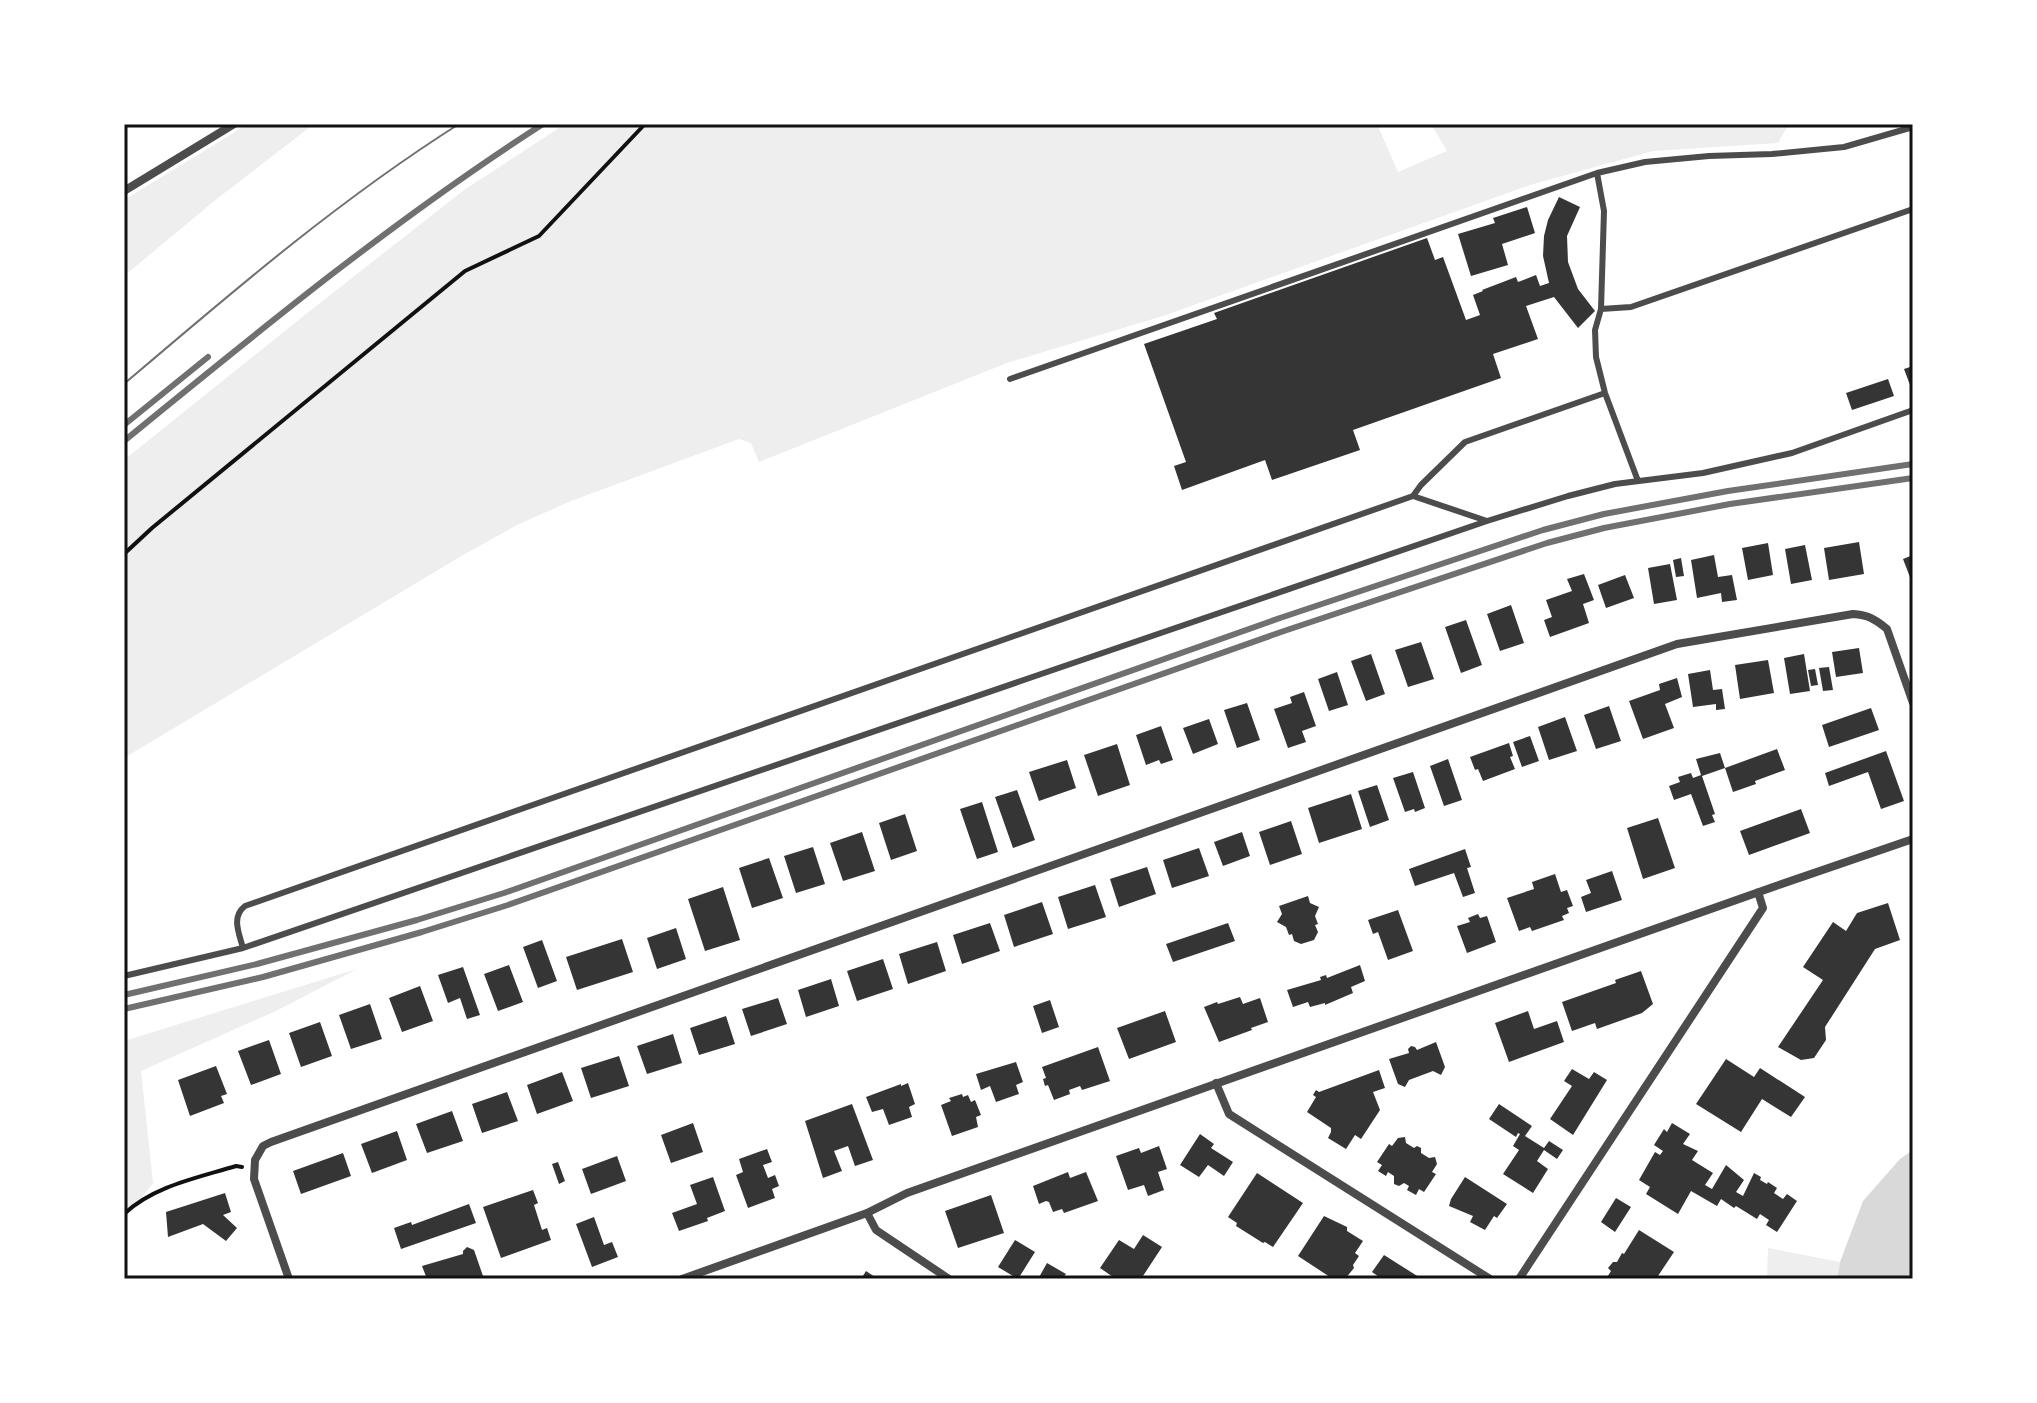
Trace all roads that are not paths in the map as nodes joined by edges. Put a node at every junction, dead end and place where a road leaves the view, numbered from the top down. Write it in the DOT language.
graph roads {
  1 [pos="234,124"];
  2 [pos="1913,127"];
  3 [pos="1597,173"];
  4 [pos="124,191"];
  5 [pos="1913,209"];
  6 [pos="1601,309"];
  7 [pos="1010,379"];
  8 [pos="1605,393"];
  9 [pos="1913,410"];
  10 [pos="1638,481"];
  11 [pos="1413,496"];
  12 [pos="1487,521"];
  13 [pos="1908,673"];
  14 [pos="1913,703"];
  15 [pos="1913,839"];
  16 [pos="1758,892"];
  17 [pos="243,948"];
  18 [pos="124,976"];
  19 [pos="1216,1083"];
  20 [pos="867,1213"];
  21 [pos="289,1279"];
  22 [pos="682,1279"];
  23 [pos="949,1279"];
  24 [pos="1490,1279"];
  25 [pos="1519,1279"];
  1 -- 4 [label="street"];
  2 -- 3 [label="lane"];
  3 -- 6 [label="lane"];
  3 -- 7 [label="lane"];
  5 -- 6 [label="lane"];
  6 -- 8 [label="lane"];
  8 -- 10 [label="lane"];
  8 -- 11 [label="lane"];
  9 -- 10 [label="lane"];
  10 -- 12 [label="lane"];
  11 -- 12 [label="lane"];
  11 -- 17 [label="lane"];
  12 -- 17 [label="lane"];
  13 -- 14 [label="street"];
  13 -- 21 [label="street"];
  15 -- 16 [label="street"];
  16 -- 19 [label="street"];
  16 -- 25 [label="street"];
  17 -- 18 [label="lane"];
  19 -- 20 [label="street"];
  19 -- 24 [label="street"];
  20 -- 22 [label="street"];
  20 -- 23 [label="street"];
}
